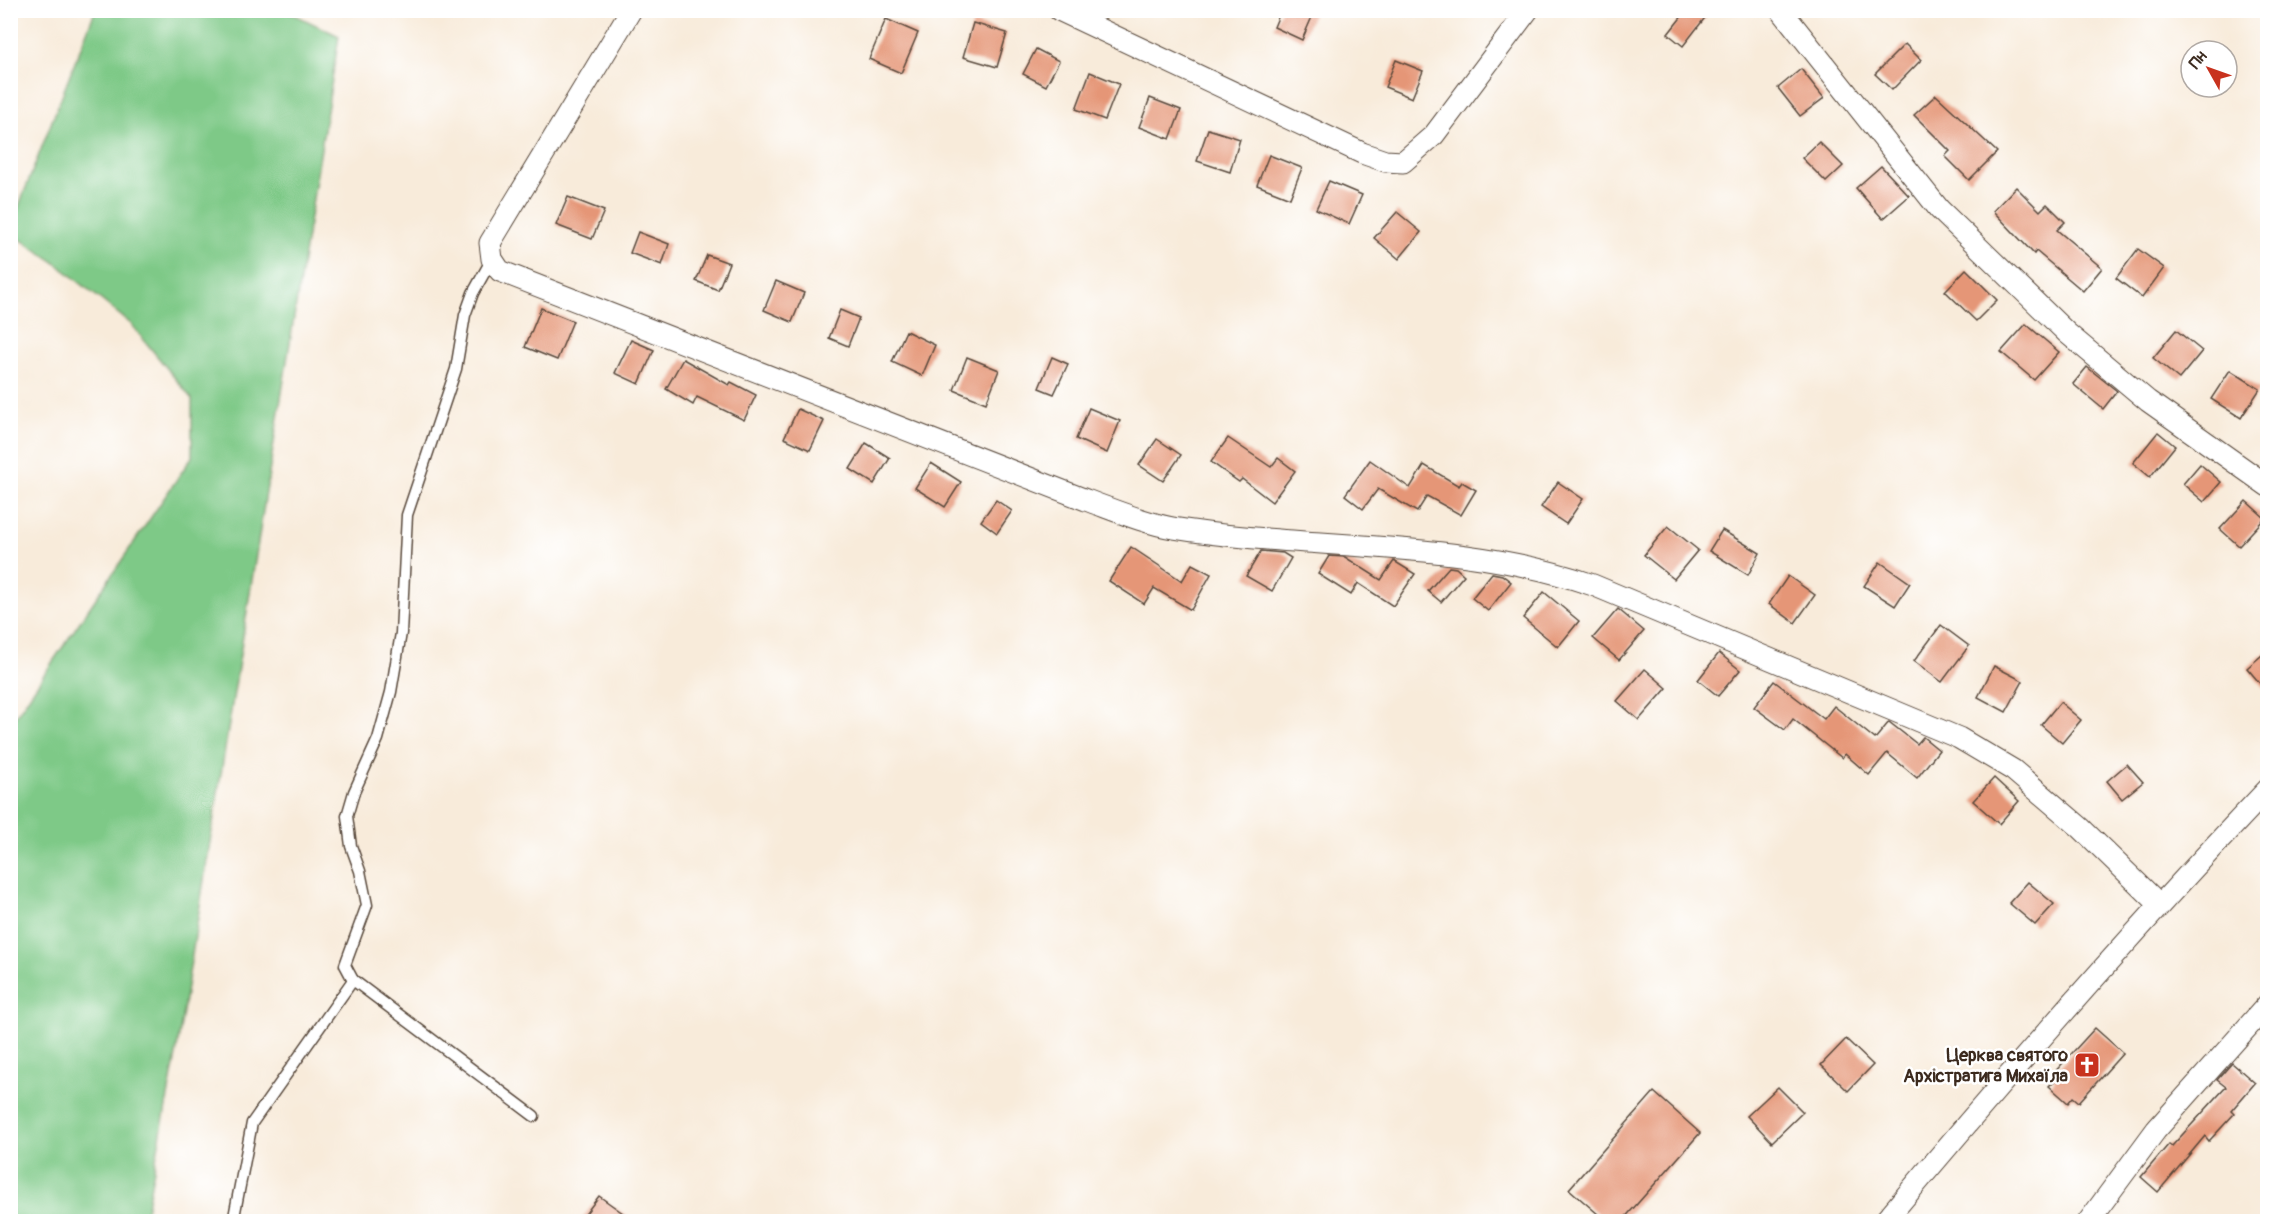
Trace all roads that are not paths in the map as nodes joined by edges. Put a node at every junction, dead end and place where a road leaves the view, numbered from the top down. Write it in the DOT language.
graph roads {
  1 [pos="631,10"];
  2 [pos="1059,10"];
  3 [pos="1528,10"];
  4 [pos="1781,10"];
  5 [pos="492,259"];
  6 [pos="2268,486"];
  7 [pos="2268,789"];
  8 [pos="2159,904"];
  9 [pos="353,980"];
  10 [pos="2268,1004"];
  11 [pos="534,1116"];
  12 [pos="233,1221"];
  13 [pos="1884,1221"];
  14 [pos="2088,1221"];
  1 -- 5 [label="street"];
  2 -- 3 [label="street"];
  4 -- 6 [label="street"];
  5 -- 8 [label="street"];
  5 -- 9 [label="lane"];
  7 -- 8 [label="street"];
  8 -- 13 [label="street"];
  9 -- 11 [label="lane"];
  9 -- 12 [label="lane"];
  10 -- 14 [label="street"];
}
